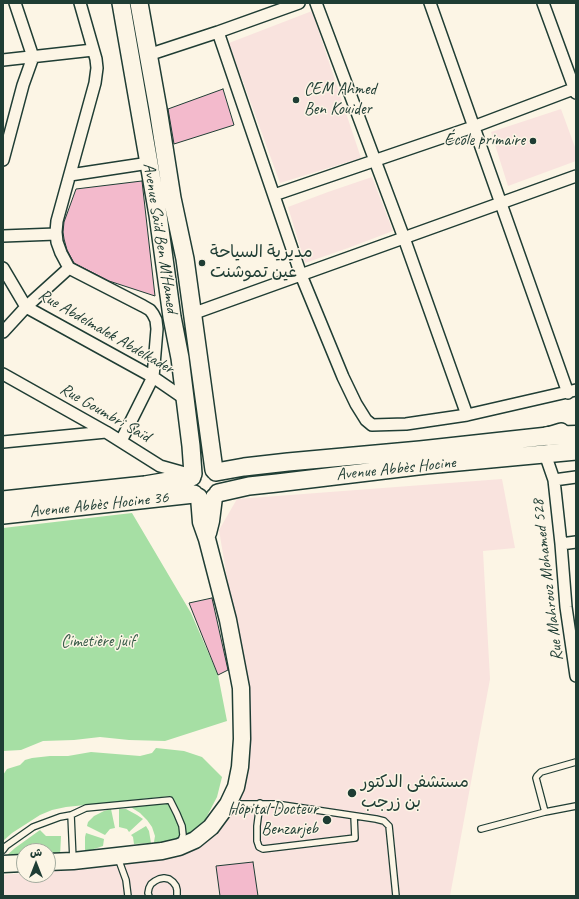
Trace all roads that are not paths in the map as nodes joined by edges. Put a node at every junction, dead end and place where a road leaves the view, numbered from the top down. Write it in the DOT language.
graph roads {
  1 [pos="15,3"];
  2 [pos="80,3"];
  3 [pos="121,3"];
  4 [pos="139,3"];
  5 [pos="299,3"];
  6 [pos="316,3"];
  7 [pos="430,3"];
  8 [pos="543,3"];
  9 [pos="218,32"];
  10 [pos="93,50"];
  11 [pos="148,55"];
  12 [pos="33,57"];
  13 [pos="3,60"];
  14 [pos="575,90"];
  15 [pos="473,127"];
  16 [pos="3,160"];
  17 [pos="376,161"];
  18 [pos="149,163"];
  19 [pos="70,175"];
  20 [pos="576,176"];
  21 [pos="274,195"];
  22 [pos="500,203"];
  23 [pos="56,234"];
  24 [pos="3,236"];
  25 [pos="404,238"];
  26 [pos="3,268"];
  27 [pos="69,268"];
  28 [pos="301,275"];
  29 [pos="26,308"];
  30 [pos="192,314"];
  31 [pos="164,318"];
  32 [pos="3,332"];
  33 [pos="3,374"];
  34 [pos="153,377"];
  35 [pos="572,392"];
  36 [pos="185,399"];
  37 [pos="467,415"];
  38 [pos="576,428"];
  39 [pos="106,432"];
  40 [pos="576,435"];
  41 [pos="548,436"];
  42 [pos="121,441"];
  43 [pos="3,442"];
  44 [pos="576,450"];
  45 [pos="545,454"];
  46 [pos="215,471"];
  47 [pos="192,475"];
  48 [pos="552,476"];
  49 [pos="576,477"];
  50 [pos="206,495"];
  51 [pos="3,500"];
  52 [pos="3,515"];
  53 [pos="576,542"];
  54 [pos="561,544"];
  55 [pos="571,606"];
  56 [pos="576,671"];
  57 [pos="576,762"];
  58 [pos="260,803"];
  59 [pos="228,804"];
  60 [pos="576,806"];
  61 [pos="545,812"];
  62 [pos="71,815"];
  63 [pos="354,816"];
  64 [pos="481,829"];
  65 [pos="179,847"];
  66 [pos="3,850"];
  67 [pos="118,856"];
  68 [pos="73,861"];
  69 [pos="56,862"];
  70 [pos="16,863"];
  71 [pos="3,864"];
  72 [pos="128,896"];
  73 [pos="149,896"];
  74 [pos="177,896"];
  75 [pos="396,896"];
  1 -- 12 [label="street"];
  2 -- 10 [label="street"];
  3 -- 18 [label="main road, Avenue Saïd Ben M'Hamed"];
  4 -- 11 [label="main road, Avenue Saïd Ben M'Hamed"];
  5 -- 9 [label="street"];
  6 -- 17 [label="street"];
  7 -- 15 [label="street"];
  8 -- 14 [label="street"];
  9 -- 11 [label="street"];
  9 -- 21 [label="street"];
  10 -- 12 [label="street"];
  10 -- 19 [label="street"];
  11 -- 30 [label="main road, Avenue Saïd Ben M'Hamed"];
  12 -- 13 [label="street"];
  12 -- 16 [label="street"];
  14 -- 15 [label="street"];
  15 -- 17 [label="street"];
  15 -- 22 [label="street"];
  17 -- 21 [label="street"];
  17 -- 25 [label="street"];
  18 -- 19 [label="street"];
  18 -- 31 [label="main road, Avenue Saïd Ben M'Hamed"];
  19 -- 23 [label="street"];
  20 -- 22 [label="street"];
  21 -- 28 [label="street"];
  22 -- 25 [label="street"];
  22 -- 35 [label="street"];
  23 -- 24 [label="street"];
  23 -- 27 [label="street"];
  25 -- 28 [label="street"];
  25 -- 37 [label="street"];
  26 -- 29 [label="street, Rue Abdelmalek Abdelkader"];
  27 -- 29 [label="street"];
  27 -- 31 [label="street"];
  28 -- 30 [label="street"];
  28 -- 37 [label="street"];
  29 -- 32 [label="street"];
  29 -- 34 [label="street, Rue Abdelmalek Abdelkader"];
  30 -- 46 [label="main road, Avenue Saïd Ben M'Hamed"];
  31 -- 34 [label="street"];
  31 -- 36 [label="main road, Avenue Saïd Ben M'Hamed"];
  33 -- 39 [label="street, Rue Goumbri Saïd"];
  34 -- 36 [label="street, Rue Abdelmalek Abdelkader"];
  34 -- 42 [label="street"];
  35 -- 37 [label="street"];
  36 -- 47 [label="main road, Avenue Saïd Ben M'Hamed"];
  38 -- 41 [label="main road, Avenue Abbès Hocine"];
  39 -- 42 [label="street, Rue Goumbri Saïd"];
  39 -- 43 [label="street"];
  40 -- 41 [label="highway"];
  41 -- 46 [label="main road, Avenue Abbès Hocine"];
  42 -- 47 [label="street, Rue Goumbri Saïd"];
  44 -- 45 [label="main road, Avenue Abbès Hocine"];
  45 -- 48 [label="street, Rue Mahrouz Mohamed 528"];
  45 -- 50 [label="main road, Avenue Abbès Hocine"];
  46 -- 47 [label="main road"];
  46 -- 50 [label="main road"];
  47 -- 50 [label="main road"];
  47 -- 51 [label="main road, Avenue Abbès Hocine 36"];
  48 -- 49 [label="street"];
  48 -- 54 [label="street, Rue Mahrouz Mohamed 528"];
  50 -- 52 [label="main road, Avenue Abbès Hocine 36"];
  50 -- 59 [label="main road"];
  53 -- 54 [label="street"];
  54 -- 55 [label="street, Rue Mahrouz Mohamed 528"];
  55 -- 56 [label="street, Rue Mahrouz Mohamed 528"];
  57 -- 61 [label="lane"];
  58 -- 59 [label="lane"];
  58 -- 63 [label="lane"];
  58 -- 63 [label="lane"];
  59 -- 65 [label="main road"];
  60 -- 61 [label="lane"];
  61 -- 64 [label="lane"];
  62 -- 65 [label="lane"];
  62 -- 66 [label="lane"];
  62 -- 68 [label="lane"];
  63 -- 75 [label="lane"];
  65 -- 67 [label="main road"];
  67 -- 68 [label="main road"];
  67 -- 72 [label="lane"];
  68 -- 69 [label="main road"];
  70 -- 71 [label="main road"];
  73 -- 74 [label="lane"];
}
